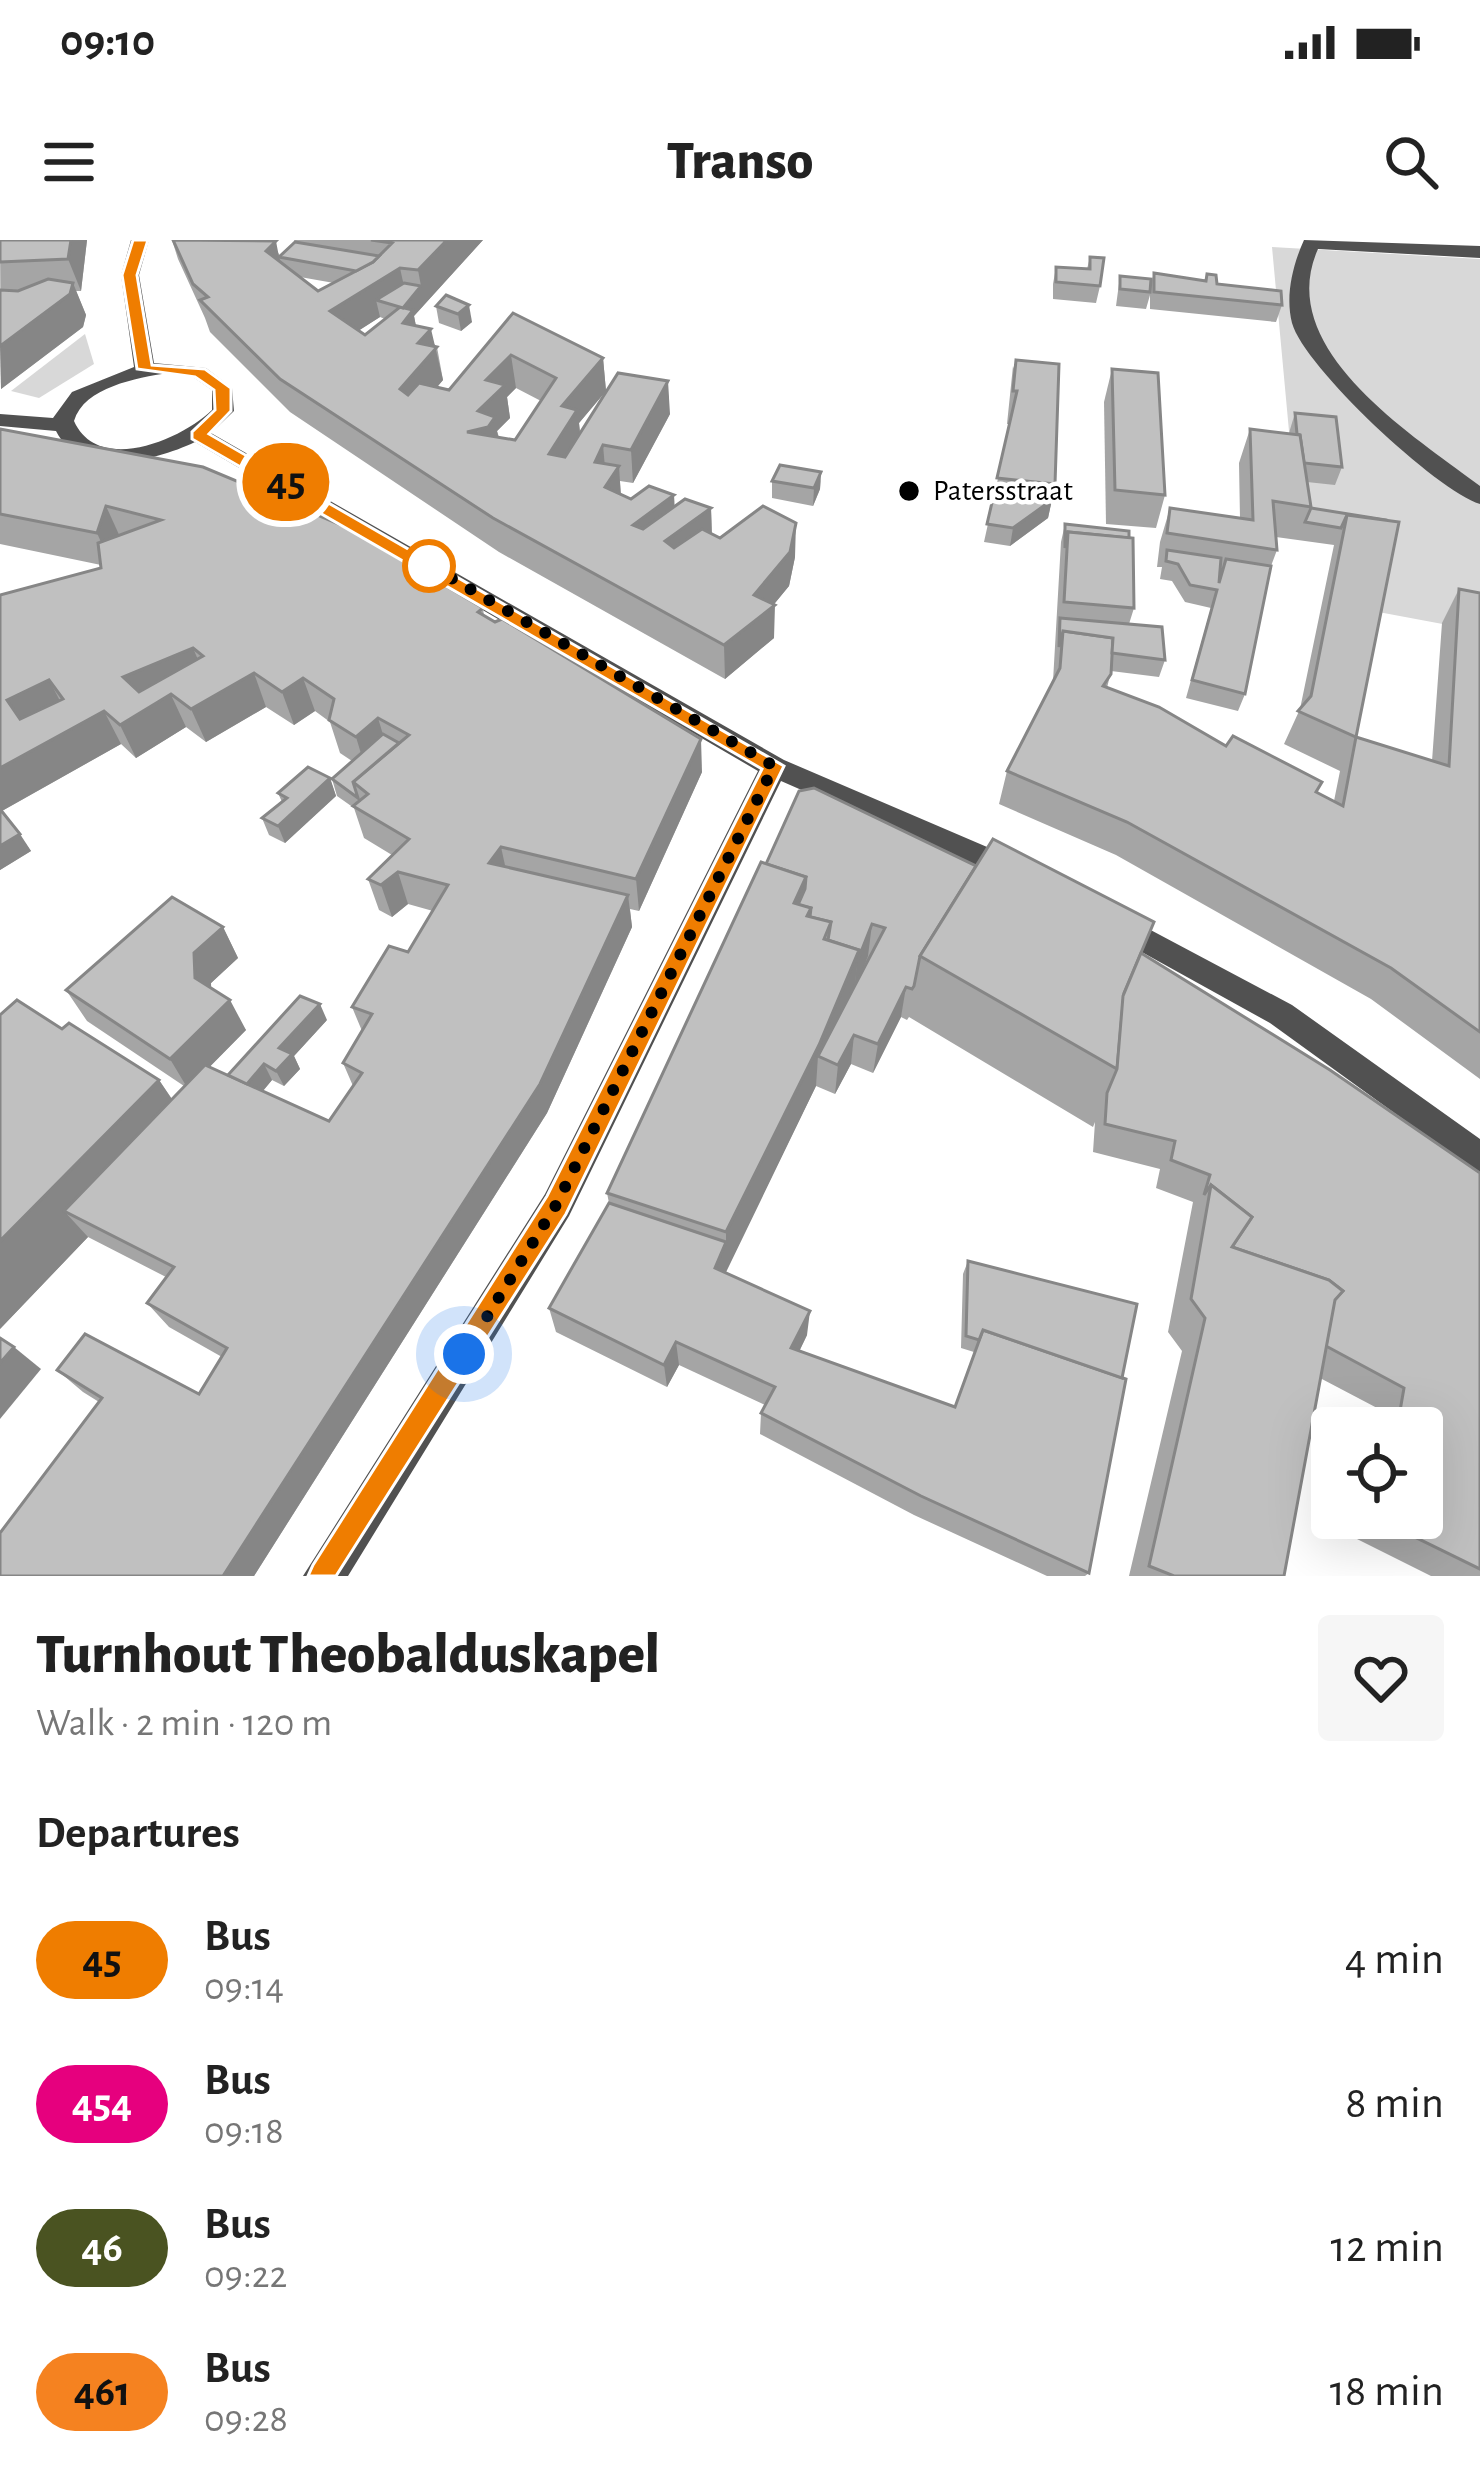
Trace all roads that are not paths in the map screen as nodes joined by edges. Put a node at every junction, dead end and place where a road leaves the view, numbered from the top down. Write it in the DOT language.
graph roads {
  1 [pos="140,240"];
  2 [pos="1312,241"];
  3 [pos="1480,252"];
  4 [pos="145,369"];
  5 [pos="0,420"];
  6 [pos="65,424"];
  7 [pos="198,435"];
  8 [pos="1480,496"];
  9 [pos="774,766"];
  10 [pos="1051,890"];
  11 [pos="1091,911"];
  12 [pos="1480,1159"];
  13 [pos="325,1576"];
  1 -- 4 [label="street"];
  2 -- 3 [label="street"];
  2 -- 8 [label="street"];
  4 -- 6 [label="street"];
  4 -- 7 [label="street"];
  5 -- 6 [label="street"];
  6 -- 7 [label="street"];
  7 -- 9 [label="street"];
  9 -- 10 [label="street"];
  9 -- 13 [label="street"];
  11 -- 12 [label="street"];
}
